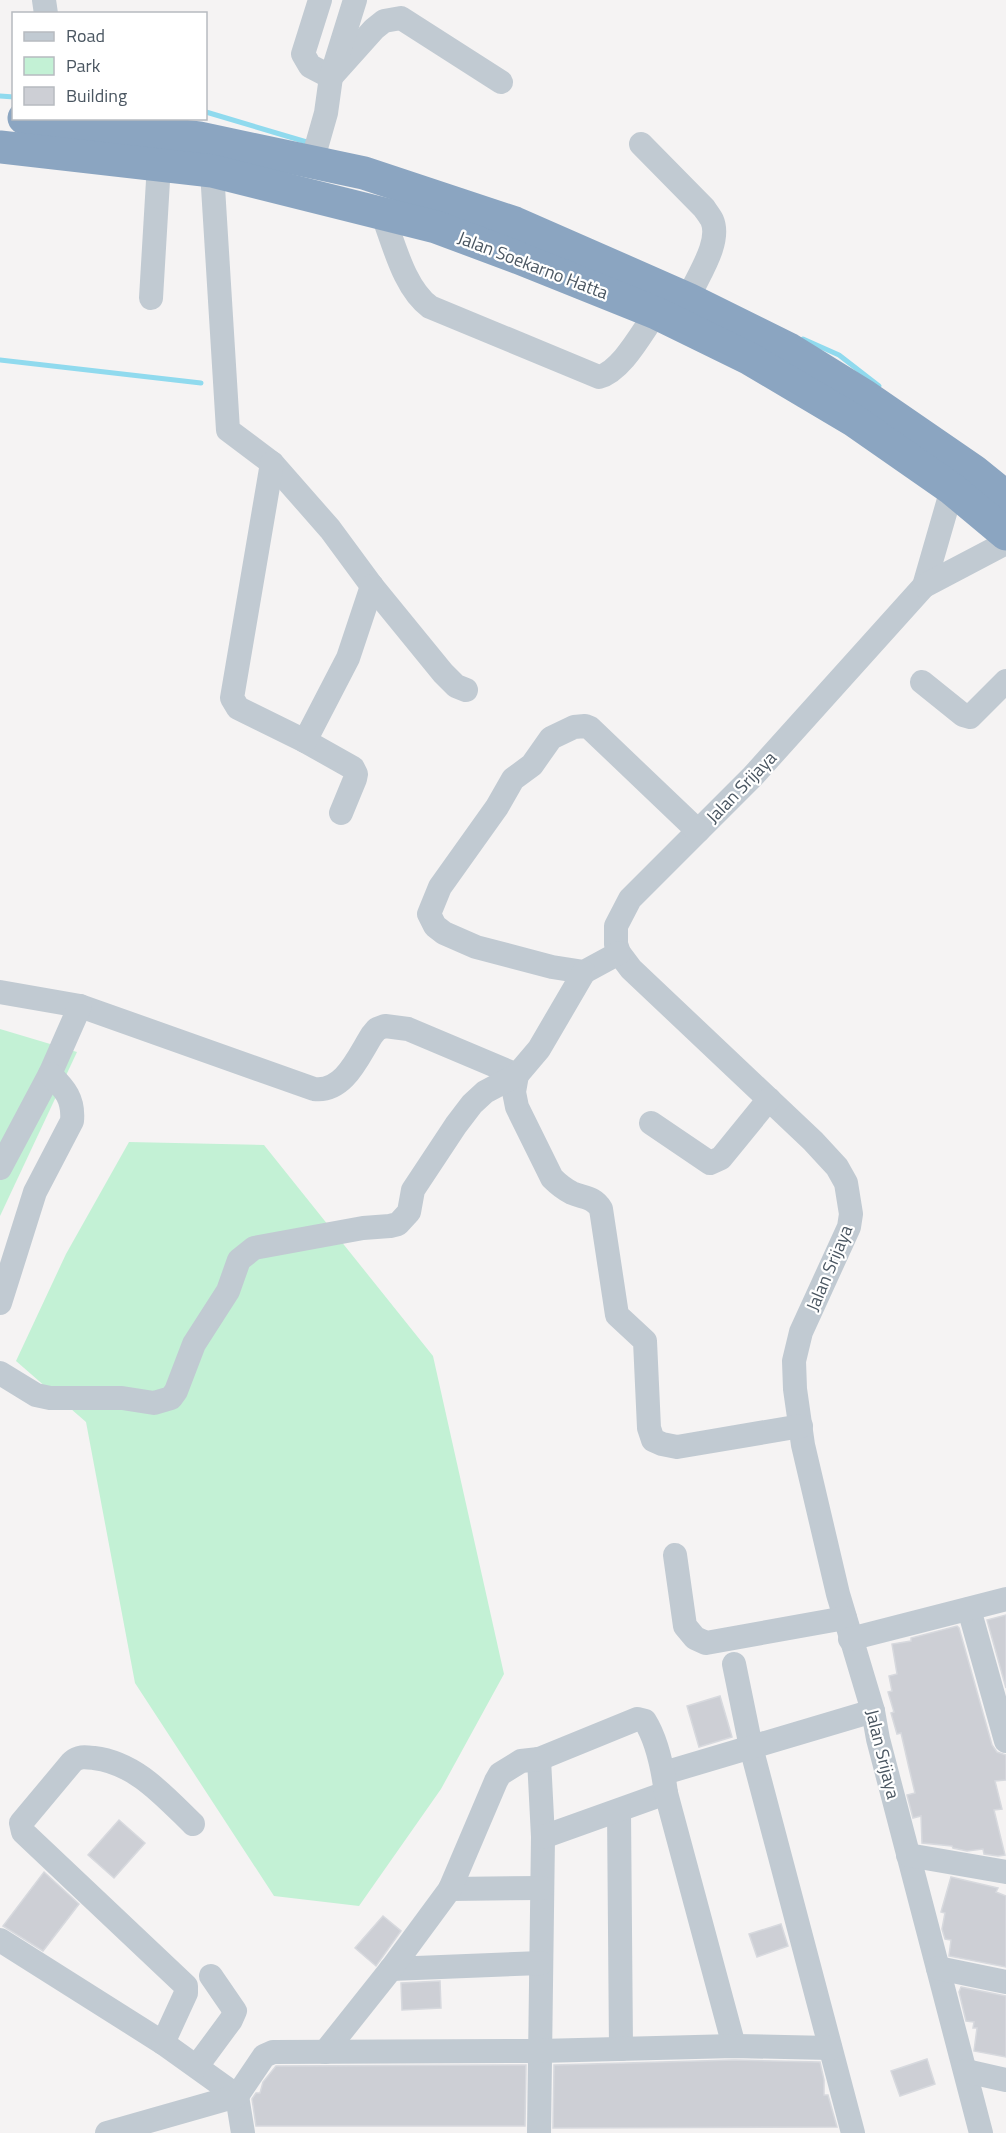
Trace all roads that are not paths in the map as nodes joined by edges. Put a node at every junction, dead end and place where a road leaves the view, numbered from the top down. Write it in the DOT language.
graph roads {
  1 [pos="320,0"];
  2 [pos="355,0"];
  3 [pos="331,77"];
  4 [pos="501,82"];
  5 [pos="42,120"];
  6 [pos="641,144"];
  7 [pos="0,147"];
  8 [pos="314,156"];
  9 [pos="159,164"];
  10 [pos="212,171"];
  11 [pos="382,213"];
  12 [pos="689,296"];
  13 [pos="151,298"];
  14 [pos="656,313"];
  15 [pos="272,463"];
  16 [pos="1003,488"];
  17 [pos="952,489"];
  18 [pos="1006,534"];
  19 [pos="1006,543"];
  20 [pos="372,586"];
  21 [pos="924,586"];
  22 [pos="1006,681"];
  23 [pos="922,682"];
  24 [pos="466,690"];
  25 [pos="305,741"];
  26 [pos="341,813"];
  27 [pos="698,831"];
  28 [pos="619,953"];
  29 [pos="584,972"];
  30 [pos="0,992"];
  31 [pos="80,1006"];
  32 [pos="50,1074"];
  33 [pos="517,1075"];
  34 [pos="769,1099"];
  35 [pos="651,1123"];
  36 [pos="0,1168"];
  37 [pos="0,1303"];
  38 [pos="0,1373"];
  39 [pos="801,1426"];
  40 [pos="675,1555"];
  41 [pos="1006,1599"];
  42 [pos="969,1609"];
  43 [pos="848,1628"];
  44 [pos="734,1664"];
  45 [pos="873,1711"];
  46 [pos="1006,1741"];
  47 [pos="751,1747"];
  48 [pos="539,1759"];
  49 [pos="665,1783"];
  50 [pos="619,1811"];
  51 [pos="193,1824"];
  52 [pos="543,1837"];
  53 [pos="908,1856"];
  54 [pos="1006,1872"];
  55 [pos="542,1888"];
  56 [pos="450,1889"];
  57 [pos="0,1940"];
  58 [pos="541,1963"];
  59 [pos="938,1968"];
  60 [pos="391,1969"];
  61 [pos="211,1976"];
  62 [pos="1006,1982"];
  63 [pos="163,2043"];
  64 [pos="734,2046"];
  65 [pos="830,2048"];
  66 [pos="621,2049"];
  67 [pos="540,2051"];
  68 [pos="325,2052"];
  69 [pos="197,2066"];
  70 [pos="966,2071"];
  71 [pos="1006,2080"];
  72 [pos="237,2096"];
  73 [pos="106,2133"];
  74 [pos="157,2133"];
  75 [pos="179,2133"];
  76 [pos="243,2133"];
  77 [pos="539,2133"];
  78 [pos="853,2133"];
  79 [pos="981,2133"];
  1 -- 3 [label="street"];
  2 -- 3 [label="street"];
  3 -- 4 [label="street"];
  3 -- 8 [label="street"];
  5 -- 8 [label="highway, Jalan Soekarno Hatta"];
  6 -- 12 [label="street"];
  7 -- 9 [label="highway, Jalan Soekarno Hatta"];
  8 -- 12 [label="highway, Jalan Soekarno Hatta"];
  9 -- 10 [label="highway, Jalan Soekarno Hatta"];
  9 -- 13 [label="street"];
  10 -- 11 [label="highway, Jalan Soekarno Hatta"];
  10 -- 15 [label="street"];
  11 -- 14 [label="highway, Jalan Soekarno Hatta"];
  11 -- 14 [label="street"];
  12 -- 16 [label="highway, Jalan Soekarno Hatta"];
  14 -- 17 [label="highway, Jalan Soekarno Hatta"];
  15 -- 20 [label="street"];
  15 -- 25 [label="street"];
  17 -- 18 [label="highway, Jalan Soekarno Hatta"];
  17 -- 21 [label="street, Jalan Srijaya"];
  19 -- 21 [label="street"];
  20 -- 24 [label="street"];
  20 -- 25 [label="street"];
  21 -- 27 [label="street, Jalan Srijaya"];
  22 -- 23 [label="street"];
  25 -- 26 [label="street"];
  27 -- 28 [label="street, Jalan Srijaya"];
  27 -- 29 [label="street"];
  28 -- 29 [label="street"];
  28 -- 34 [label="street, Jalan Srijaya"];
  29 -- 33 [label="street"];
  30 -- 31 [label="street"];
  31 -- 32 [label="street"];
  31 -- 33 [label="street"];
  32 -- 36 [label="street"];
  32 -- 37 [label="street"];
  33 -- 38 [label="street"];
  33 -- 39 [label="street"];
  34 -- 35 [label="street"];
  34 -- 39 [label="street, Jalan Srijaya"];
  39 -- 43 [label="street, Jalan Srijaya"];
  40 -- 43 [label="street"];
  41 -- 42 [label="street"];
  42 -- 43 [label="street"];
  42 -- 46 [label="street"];
  43 -- 45 [label="street, Jalan Srijaya"];
  44 -- 47 [label="street"];
  45 -- 47 [label="street"];
  45 -- 53 [label="street, Jalan Srijaya"];
  47 -- 49 [label="street"];
  47 -- 65 [label="street"];
  48 -- 49 [label="street"];
  48 -- 52 [label="street"];
  48 -- 56 [label="street"];
  49 -- 50 [label="street"];
  49 -- 64 [label="street"];
  50 -- 52 [label="street"];
  50 -- 66 [label="street"];
  51 -- 63 [label="street"];
  52 -- 55 [label="street"];
  53 -- 54 [label="street"];
  53 -- 59 [label="street, Jalan Srijaya"];
  55 -- 56 [label="street"];
  55 -- 58 [label="street"];
  56 -- 60 [label="street"];
  57 -- 63 [label="street"];
  58 -- 60 [label="street"];
  58 -- 67 [label="street"];
  59 -- 62 [label="street"];
  59 -- 70 [label="street, Jalan Srijaya"];
  60 -- 68 [label="street"];
  61 -- 69 [label="street"];
  63 -- 69 [label="street"];
  64 -- 65 [label="street"];
  64 -- 66 [label="street"];
  65 -- 78 [label="street"];
  66 -- 67 [label="street"];
  67 -- 68 [label="street"];
  67 -- 77 [label="street"];
  68 -- 72 [label="street"];
  69 -- 72 [label="street"];
  70 -- 71 [label="street"];
  70 -- 79 [label="street, Jalan Srijaya"];
  72 -- 73 [label="street"];
  72 -- 76 [label="street"];
  74 -- 75 [label="street"];
}
